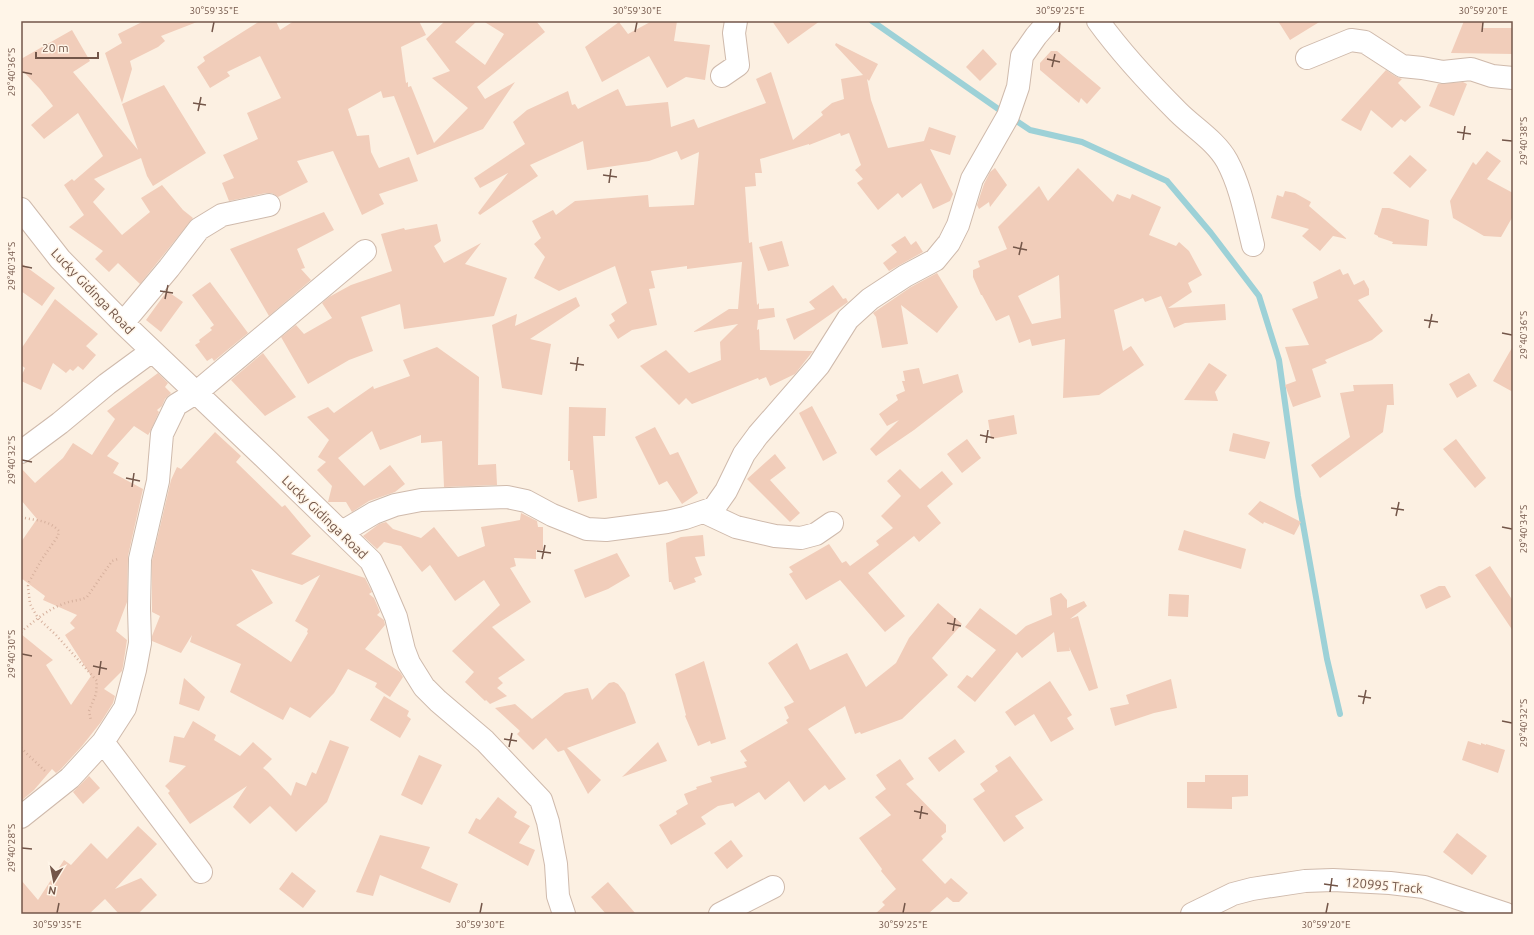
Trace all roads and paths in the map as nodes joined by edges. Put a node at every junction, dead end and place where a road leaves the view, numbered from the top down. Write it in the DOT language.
graph roads {
  1 [pos="736,21"];
  2 [pos="1049,21"];
  3 [pos="1098,21"];
  4 [pos="1307,58"];
  5 [pos="722,76"];
  6 [pos="1513,78"];
  7 [pos="269,206"];
  8 [pos="21,209"];
  9 [pos="1253,245"];
  10 [pos="365,252"];
  11 [pos="123,323"];
  12 [pos="152,351"];
  13 [pos="197,392"];
  14 [pos="21,452"];
  15 [pos="704,512"];
  16 [pos="21,517"];
  17 [pos="832,523"];
  18 [pos="342,532"];
  19 [pos="140,559"];
  20 [pos="38,618"];
  21 [pos="21,632"];
  22 [pos="103,742"];
  23 [pos="21,748"];
  24 [pos="61,786"];
  25 [pos="21,817"];
  26 [pos="201,872"];
  27 [pos="773,887"];
  28 [pos="564,914"];
  29 [pos="720,914"];
  30 [pos="1192,914"];
  31 [pos="1506,914"];
  1 -- 5 [label="street"];
  2 -- 15 [label="street"];
  3 -- 9 [label="street"];
  4 -- 6 [label="street"];
  7 -- 11 [label="street"];
  8 -- 11 [label="street, Lucky Gidinga Road"];
  10 -- 13 [label="street"];
  11 -- 12 [label="street, Lucky Gidinga Road"];
  12 -- 13 [label="street, Lucky Gidinga Road"];
  12 -- 14 [label="street"];
  13 -- 18 [label="street, Lucky Gidinga Road"];
  13 -- 19 [label="street"];
  15 -- 17 [label="street"];
  15 -- 18 [label="street"];
  16 -- 20 [label="path"];
  18 -- 28 [label="street, Lucky Gidinga Road"];
  19 -- 20 [label="path"];
  19 -- 22 [label="street"];
  20 -- 21 [label="path"];
  20 -- 22 [label="path"];
  22 -- 24 [label="street"];
  22 -- 26 [label="street"];
  23 -- 24 [label="path"];
  24 -- 25 [label="street"];
  27 -- 29 [label="street"];
  30 -- 31 [label="street, 120995 Track"];
}
